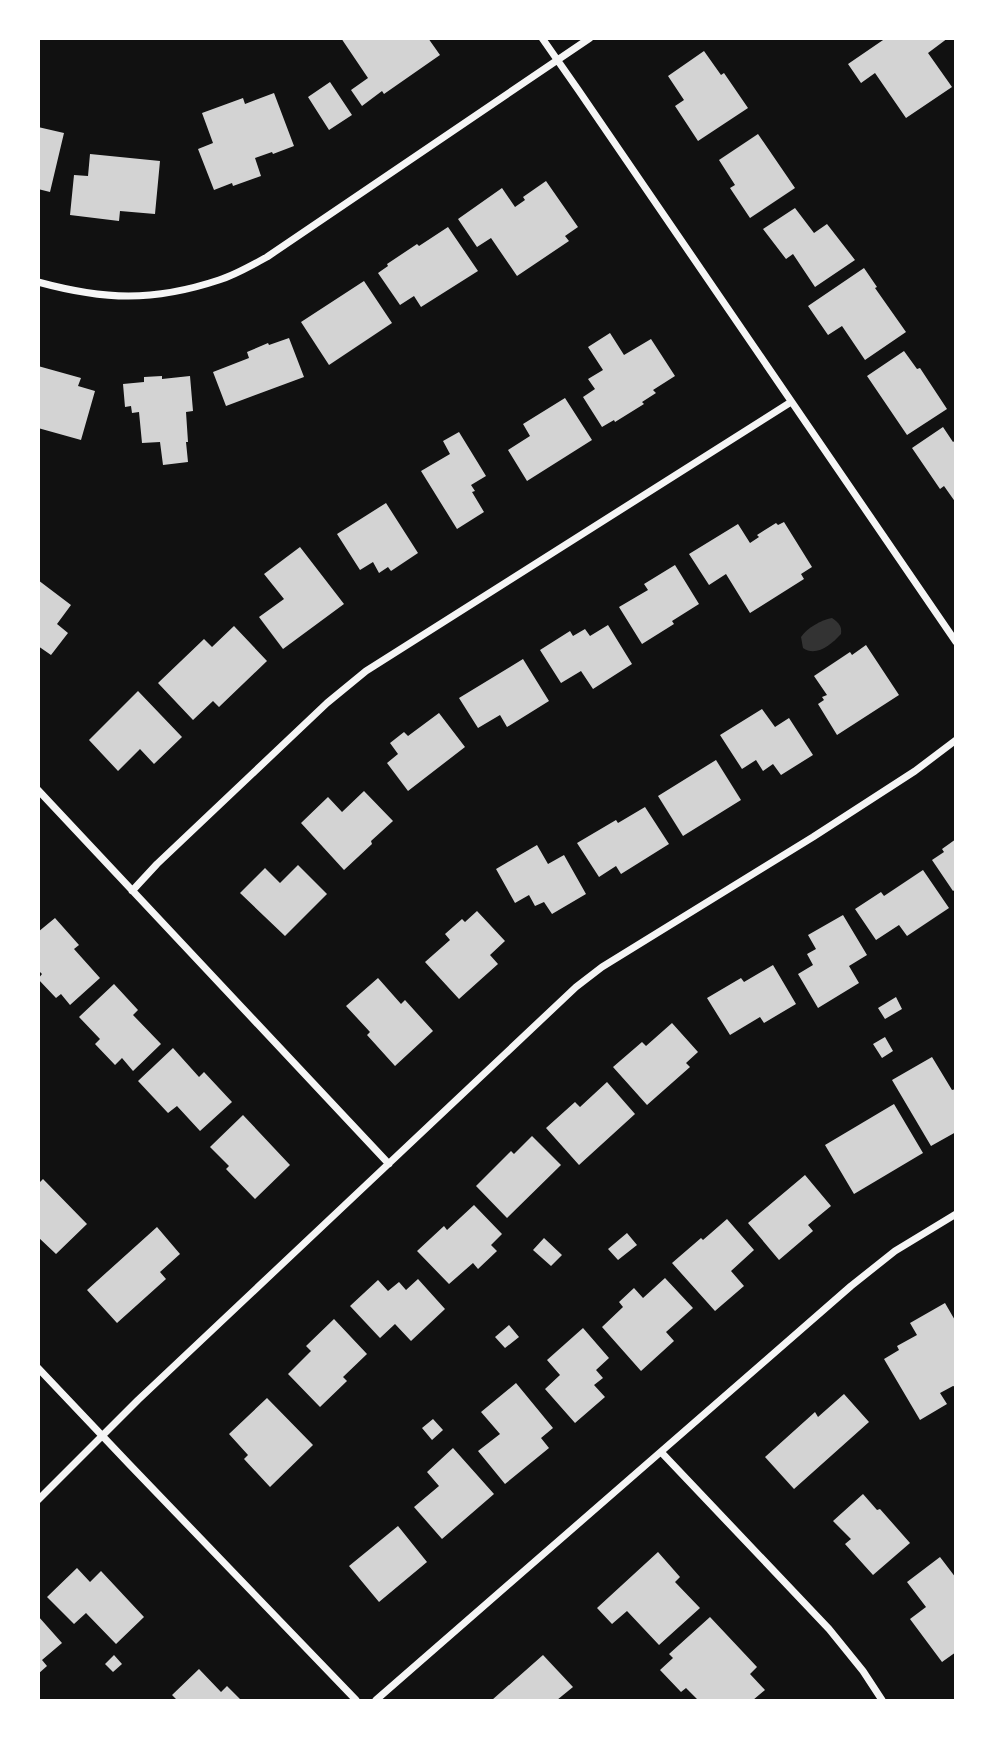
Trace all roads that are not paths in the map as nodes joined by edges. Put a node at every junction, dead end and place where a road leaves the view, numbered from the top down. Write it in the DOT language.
graph roads {
  1 [pos="542,38"];
  2 [pos="590,38"];
  3 [pos="558,61"];
  4 [pos="38,282"];
  5 [pos="791,402"];
  6 [pos="956,642"];
  7 [pos="956,740"];
  8 [pos="38,790"];
  9 [pos="132,891"];
  10 [pos="389,1164"];
  11 [pos="956,1214"];
  12 [pos="38,1367"];
  13 [pos="103,1436"];
  14 [pos="661,1452"];
  15 [pos="38,1500"];
  16 [pos="356,1700"];
  17 [pos="376,1700"];
  18 [pos="882,1700"];
  1 -- 3 [label="street"];
  2 -- 3 [label="street"];
  3 -- 4 [label="street"];
  3 -- 5 [label="street"];
  5 -- 6 [label="street"];
  5 -- 9 [label="street"];
  7 -- 10 [label="street"];
  8 -- 9 [label="street"];
  9 -- 10 [label="street"];
  10 -- 13 [label="street"];
  11 -- 14 [label="street"];
  12 -- 13 [label="street"];
  13 -- 15 [label="street"];
  13 -- 16 [label="street"];
  14 -- 17 [label="street"];
  14 -- 18 [label="street"];
}
